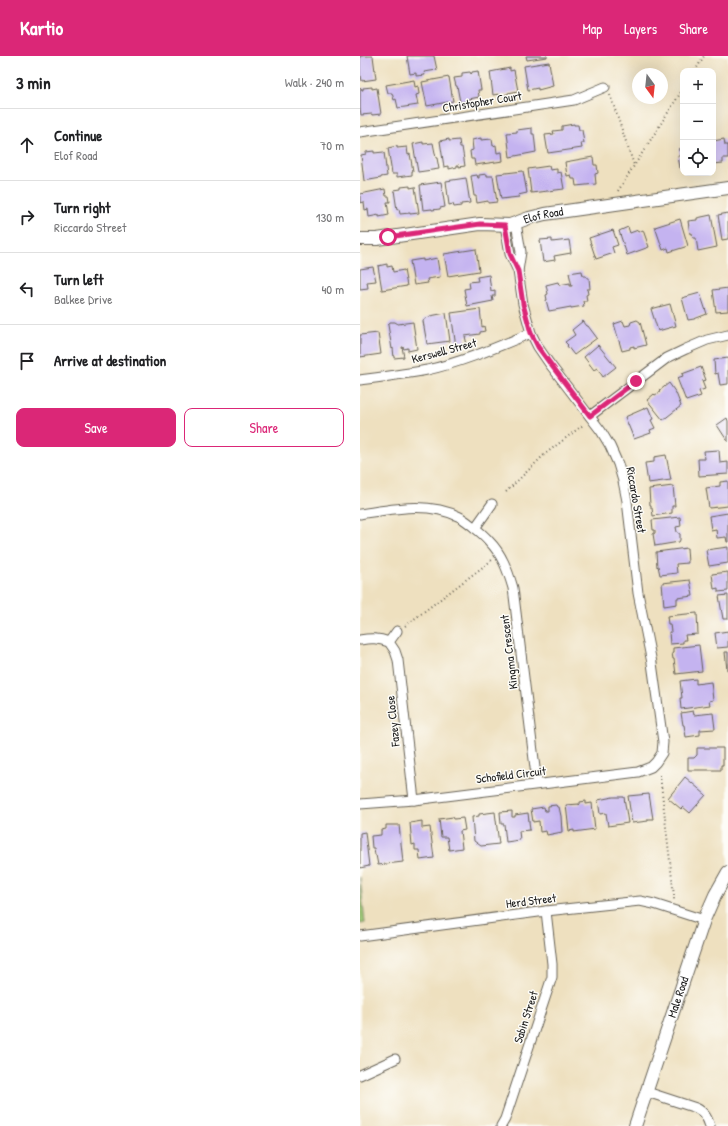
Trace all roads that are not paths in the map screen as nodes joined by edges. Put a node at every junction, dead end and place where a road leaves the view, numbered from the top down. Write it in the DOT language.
graph roads {
  1 [pos="607,91"];
  2 [pos="360,132"];
  3 [pos="728,188"];
  4 [pos="510,224"];
  5 [pos="360,239"];
  6 [pos="531,333"];
  7 [pos="728,335"];
  8 [pos="360,380"];
  9 [pos="590,416"];
  10 [pos="492,504"];
  11 [pos="360,514"];
  12 [pos="476,528"];
  13 [pos="397,632"];
  14 [pos="360,640"];
  15 [pos="389,642"];
  16 [pos="660,757"];
  17 [pos="537,784"];
  18 [pos="414,800"];
  19 [pos="360,804"];
  20 [pos="728,872"];
  21 [pos="546,911"];
  22 [pos="704,920"];
  23 [pos="360,936"];
  24 [pos="395,1059"];
  25 [pos="360,1075"];
  26 [pos="647,1092"];
  27 [pos="501,1126"];
  28 [pos="635,1126"];
  29 [pos="710,1126"];
  1 -- 2 [label="street, Christopher Court"];
  3 -- 4 [label="street, Elof Road"];
  4 -- 5 [label="street, Elof Road"];
  4 -- 6 [label="street, Riccardo Street"];
  6 -- 8 [label="street, Kerswell Street"];
  6 -- 9 [label="street, Riccardo Street"];
  7 -- 9 [label="street"];
  9 -- 16 [label="street, Riccardo Street"];
  10 -- 12 [label="street"];
  11 -- 12 [label="street, Kingma Crescent"];
  12 -- 17 [label="street, Kingma Crescent"];
  13 -- 15 [label="street"];
  14 -- 15 [label="street"];
  15 -- 18 [label="street, Fazey Close"];
  16 -- 17 [label="street, Schofield Circuit"];
  17 -- 18 [label="street, Schofield Circuit"];
  18 -- 19 [label="street, Schofield Circuit"];
  20 -- 22 [label="street, Male Road"];
  21 -- 22 [label="street, Herd Street"];
  21 -- 23 [label="street, Herd Street"];
  21 -- 27 [label="street, Sabin Street"];
  22 -- 26 [label="street, Male Road"];
  24 -- 25 [label="street"];
  26 -- 28 [label="street, Male Road"];
  26 -- 29 [label="street"];
}
